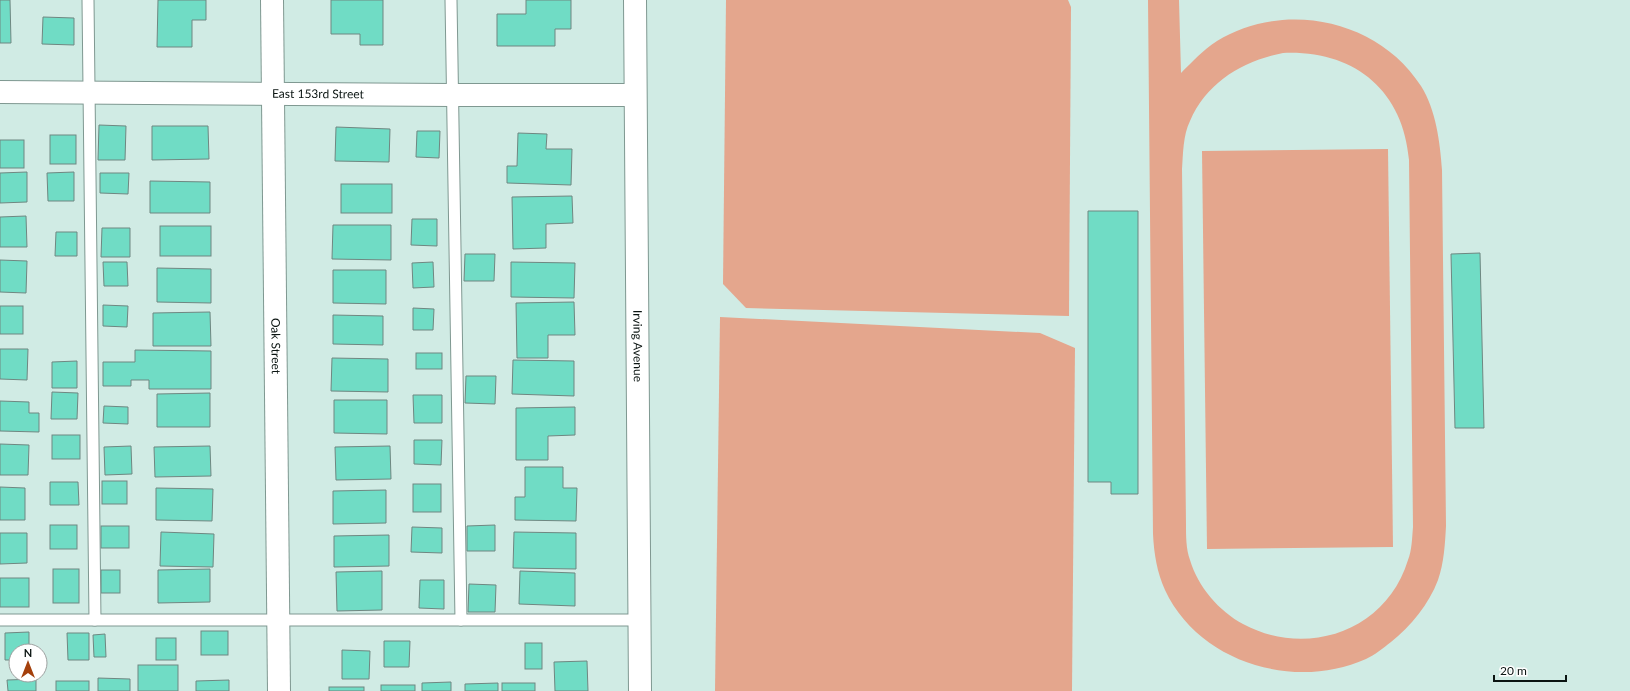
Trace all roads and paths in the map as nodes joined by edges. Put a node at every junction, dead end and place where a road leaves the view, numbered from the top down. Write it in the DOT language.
graph roads {
  1 [pos="88,0"];
  2 [pos="272,0"];
  3 [pos="451,0"];
  4 [pos="634,0"];
  5 [pos="0,92"];
  6 [pos="89,93"];
  7 [pos="273,94"];
  8 [pos="635,95"];
  9 [pos="452,96"];
  10 [pos="0,620"];
  11 [pos="95,620"];
  12 [pos="278,620"];
  13 [pos="461,620"];
  14 [pos="639,620"];
  15 [pos="279,691"];
  16 [pos="640,691"];
  1 -- 6 [label="lane"];
  2 -- 7 [label="street, Oak Street"];
  3 -- 9 [label="lane"];
  4 -- 8 [label="street, Irving Avenue"];
  5 -- 6 [label="street, East 153rd Street"];
  6 -- 7 [label="street, East 153rd Street"];
  6 -- 11 [label="lane"];
  7 -- 9 [label="street, East 153rd Street"];
  7 -- 12 [label="street, Oak Street"];
  8 -- 9 [label="street, East 153rd Street"];
  8 -- 14 [label="street, Irving Avenue"];
  9 -- 13 [label="lane"];
  10 -- 11 [label="lane"];
  11 -- 12 [label="lane"];
  12 -- 13 [label="lane"];
  12 -- 15 [label="street, Oak Street"];
  13 -- 14 [label="lane"];
  14 -- 16 [label="street, Irving Avenue"];
}
